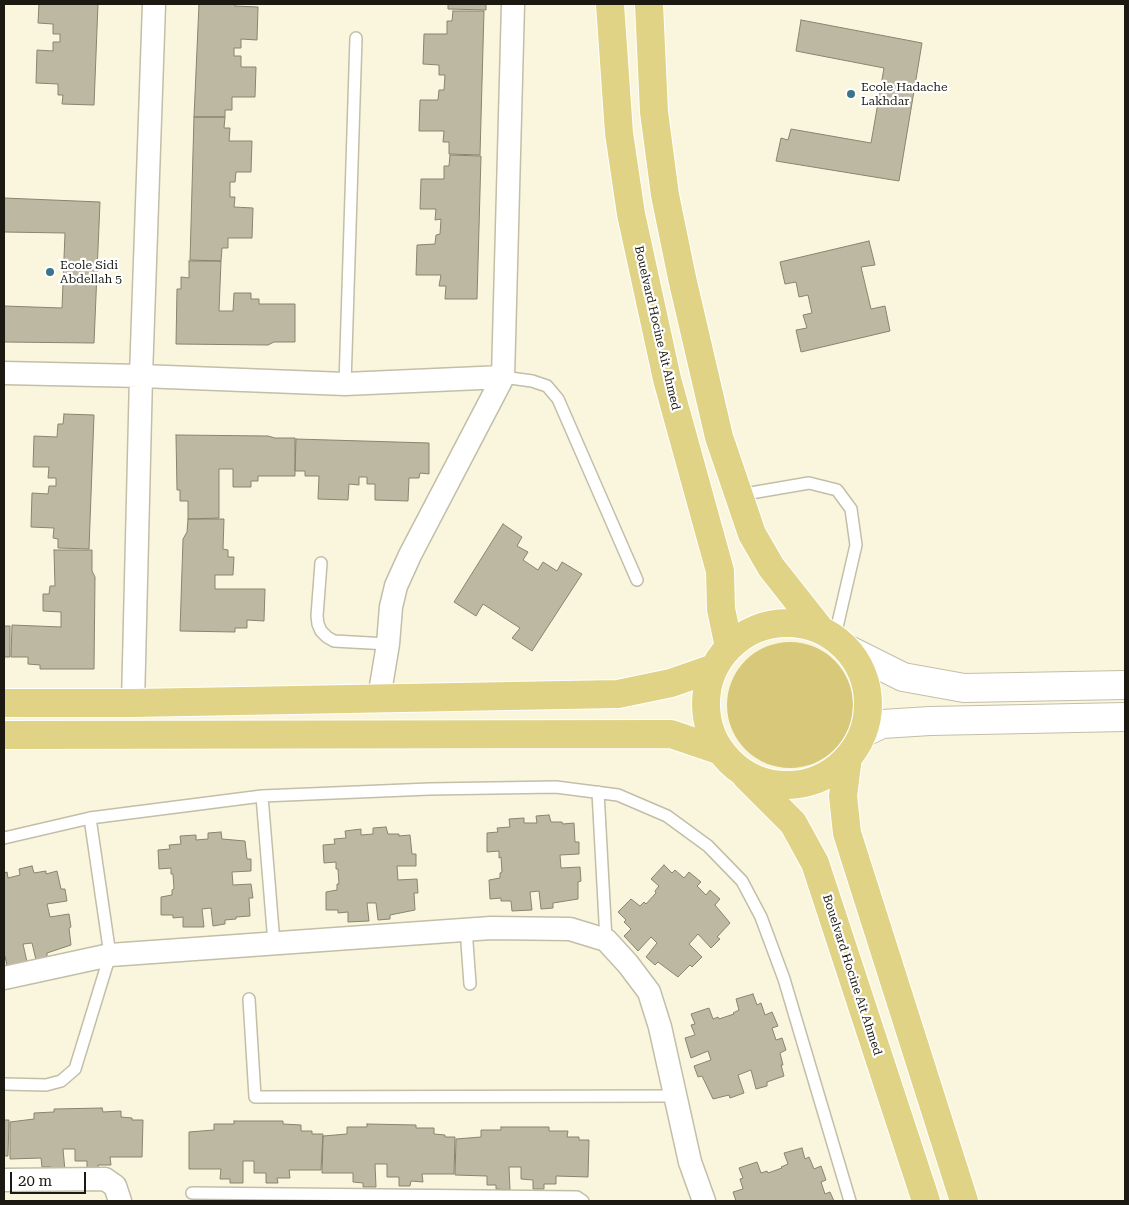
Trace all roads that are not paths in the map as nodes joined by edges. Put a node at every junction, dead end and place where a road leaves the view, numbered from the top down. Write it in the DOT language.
graph roads {
  1 [pos="154,4"];
  2 [pos="513,4"];
  3 [pos="610,4"];
  4 [pos="649,4"];
  5 [pos="356,38"];
  6 [pos="4,373"];
  7 [pos="141,376"];
  8 [pos="503,377"];
  9 [pos="345,384"];
  10 [pos="738,496"];
  11 [pos="321,562"];
  12 [pos="637,580"];
  13 [pos="834,640"];
  14 [pos="388,644"];
  15 [pos="721,658"];
  16 [pos="1125,685"];
  17 [pos="378,698"];
  18 [pos="4,703"];
  19 [pos="133,703"];
  20 [pos="1125,717"];
  21 [pos="863,733"];
  22 [pos="4,735"];
  23 [pos="721,751"];
  24 [pos="848,757"];
  25 [pos="741,771"];
  26 [pos="598,792"];
  27 [pos="262,796"];
  28 [pos="90,818"];
  29 [pos="4,838"];
  30 [pos="466,929"];
  31 [pos="606,940"];
  32 [pos="274,943"];
  33 [pos="110,955"];
  34 [pos="4,978"];
  35 [pos="470,984"];
  36 [pos="249,999"];
  37 [pos="4,1084"];
  38 [pos="676,1096"];
  39 [pos="4,1180"];
  40 [pos="192,1193"];
  41 [pos="120,1201"];
  42 [pos="583,1201"];
  43 [pos="704,1201"];
  44 [pos="850,1201"];
  45 [pos="926,1201"];
  46 [pos="964,1201"];
  1 -- 7 [label="street"];
  2 -- 8 [label="street"];
  3 -- 15 [label="main road, Bouelvard Hocine Ait Ahmed"];
  4 -- 10 [label="main road"];
  5 -- 9 [label="lane"];
  6 -- 7 [label="street"];
  7 -- 9 [label="street"];
  7 -- 19 [label="street"];
  8 -- 9 [label="street"];
  8 -- 12 [label="lane"];
  8 -- 14 [label="street"];
  10 -- 13 [label="main road"];
  10 -- 13 [label="lane"];
  11 -- 14 [label="lane"];
  13 -- 15 [label="main road"];
  13 -- 16 [label="street"];
  13 -- 21 [label="main road"];
  14 -- 17 [label="street"];
  15 -- 17 [label="main road"];
  15 -- 23 [label="main road"];
  17 -- 19 [label="main road"];
  18 -- 19 [label="main road"];
  20 -- 21 [label="street"];
  21 -- 24 [label="main road"];
  22 -- 23 [label="main road"];
  23 -- 25 [label="main road"];
  24 -- 25 [label="main road"];
  24 -- 46 [label="main road"];
  25 -- 45 [label="main road, Bouelvard Hocine Ait Ahmed"];
  26 -- 27 [label="lane"];
  26 -- 31 [label="lane"];
  26 -- 44 [label="lane"];
  27 -- 28 [label="lane"];
  27 -- 32 [label="lane"];
  28 -- 29 [label="lane"];
  28 -- 33 [label="lane"];
  30 -- 31 [label="street"];
  30 -- 32 [label="street"];
  30 -- 35 [label="lane"];
  31 -- 38 [label="street"];
  32 -- 33 [label="street"];
  33 -- 34 [label="street"];
  33 -- 37 [label="lane"];
  36 -- 38 [label="lane"];
  38 -- 43 [label="street"];
  39 -- 41 [label="street"];
  40 -- 42 [label="lane"];
}
